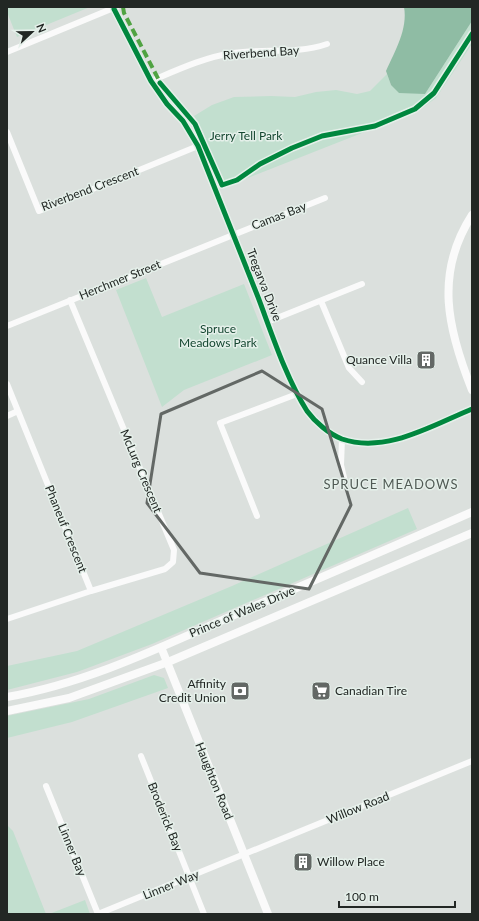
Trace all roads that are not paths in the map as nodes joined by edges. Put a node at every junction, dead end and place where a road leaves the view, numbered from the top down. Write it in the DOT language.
graph roads {
  1 [pos="115,8"];
  2 [pos="327,44"];
  3 [pos="7,52"];
  4 [pos="151,81"];
  5 [pos="7,132"];
  6 [pos="198,146"];
  7 [pos="325,198"];
  8 [pos="472,215"];
  9 [pos="233,234"];
  10 [pos="362,284"];
  11 [pos="70,300"];
  12 [pos="321,301"];
  13 [pos="267,322"];
  14 [pos="7,326"];
  15 [pos="362,382"];
  16 [pos="7,384"];
  17 [pos="472,390"];
  18 [pos="297,394"];
  19 [pos="472,409"];
  20 [pos="18,411"];
  21 [pos="7,416"];
  22 [pos="342,438"];
  23 [pos="345,482"];
  24 [pos="472,512"];
  25 [pos="257,516"];
  26 [pos="472,533"];
  27 [pos="91,591"];
  28 [pos="7,619"];
  29 [pos="161,647"];
  30 [pos="168,662"];
  31 [pos="7,697"];
  32 [pos="7,711"];
  33 [pos="141,756"];
  34 [pos="472,761"];
  35 [pos="46,786"];
  36 [pos="244,855"];
  37 [pos="190,877"];
  38 [pos="98,914"];
  39 [pos="204,914"];
  40 [pos="268,914"];
  1 -- 3 [label="street"];
  1 -- 4 [label="street, Tregarva Drive"];
  2 -- 4 [label="street, Riverbend Bay"];
  4 -- 6 [label="street, Tregarva Drive"];
  5 -- 6 [label="street, Riverbend Crescent"];
  6 -- 9 [label="street, Tregarva Drive"];
  7 -- 9 [label="street, Camas Bay"];
  8 -- 17 [label="main road"];
  9 -- 11 [label="street, Herchmer Street"];
  9 -- 13 [label="street, Tregarva Drive"];
  10 -- 12 [label="street"];
  11 -- 14 [label="street, Herchmer Street"];
  11 -- 27 [label="street, McLurg Crescent"];
  12 -- 13 [label="street"];
  12 -- 15 [label="street"];
  13 -- 18 [label="street, Tregarva Drive"];
  16 -- 20 [label="street, Phaneuf Crescent"];
  18 -- 22 [label="street, Tregarva Drive"];
  18 -- 25 [label="street"];
  19 -- 22 [label="street, Tregarva Drive"];
  20 -- 21 [label="street"];
  20 -- 27 [label="street, Phaneuf Crescent"];
  22 -- 23 [label="street"];
  24 -- 29 [label="main road, Prince of Wales Drive"];
  26 -- 30 [label="main road, Prince of Wales Drive"];
  27 -- 28 [label="street"];
  29 -- 30 [label="main road, Haughton Road"];
  29 -- 31 [label="main road, Prince of Wales Drive"];
  30 -- 32 [label="main road, Prince of Wales Drive"];
  30 -- 36 [label="main road, Haughton Road"];
  33 -- 37 [label="street, Broderick Bay"];
  34 -- 36 [label="street, Willow Road"];
  35 -- 38 [label="street, Linner Bay"];
  36 -- 37 [label="street, Linner Way"];
  36 -- 40 [label="main road, Haughton Road"];
  37 -- 38 [label="street, Linner Way"];
  37 -- 39 [label="street, Broderick Bay"];
}
